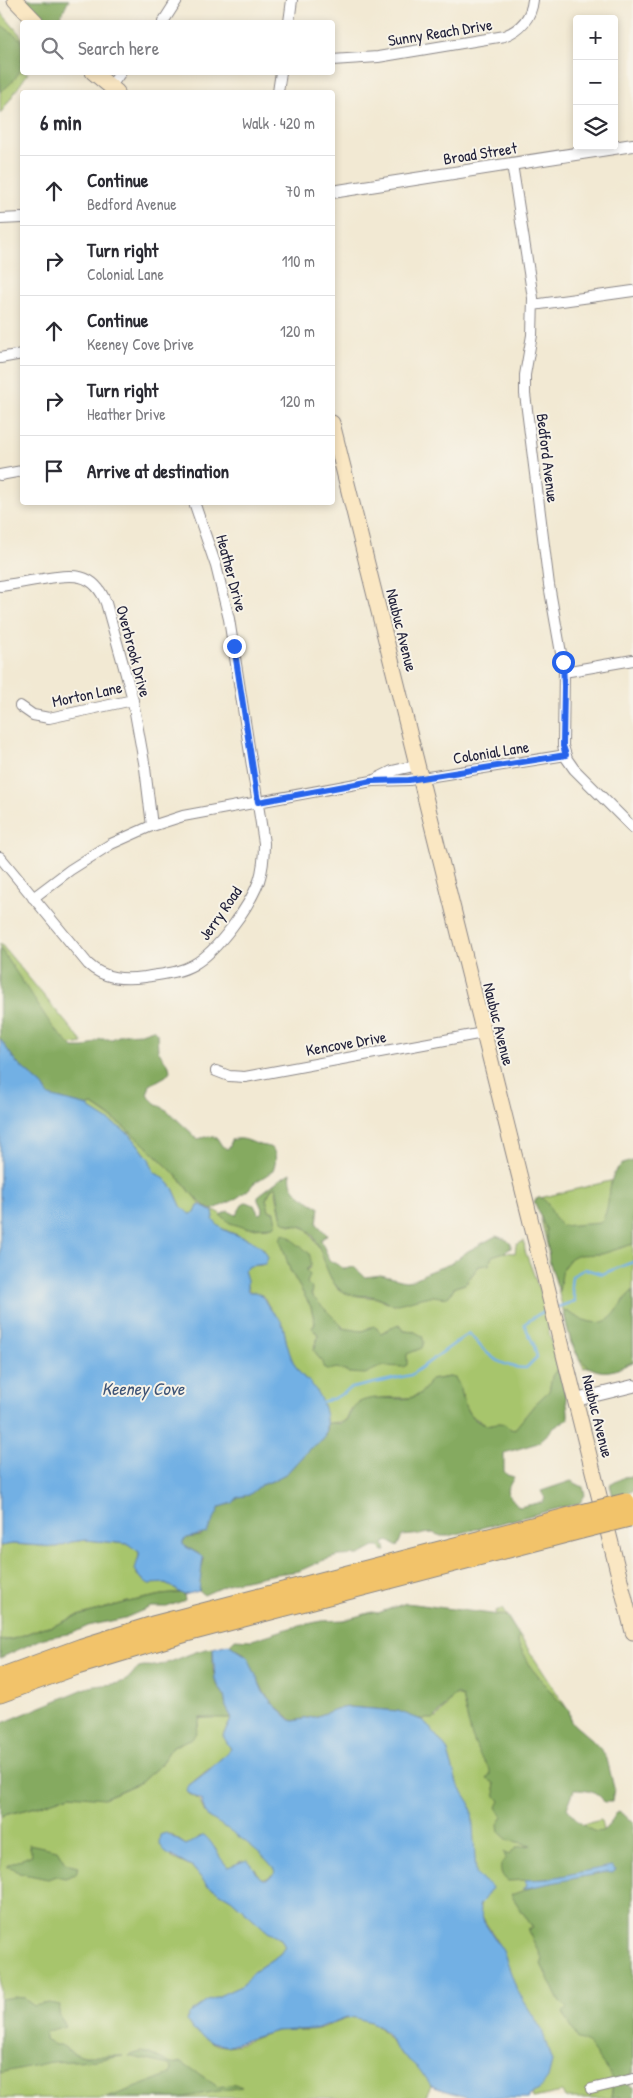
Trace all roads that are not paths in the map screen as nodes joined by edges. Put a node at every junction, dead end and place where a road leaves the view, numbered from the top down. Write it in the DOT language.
graph roads {
  1 [pos="15,0"];
  2 [pos="177,0"];
  3 [pos="292,0"];
  4 [pos="533,0"];
  5 [pos="34,20"];
  6 [pos="165,20"];
  7 [pos="289,20"];
  8 [pos="335,60"];
  9 [pos="96,75"];
  10 [pos="120,75"];
  11 [pos="281,75"];
  12 [pos="113,90"];
  13 [pos="278,90"];
  14 [pos="633,145"];
  15 [pos="512,164"];
  16 [pos="335,192"];
  17 [pos="20,218"];
  18 [pos="0,219"];
  19 [pos="633,290"];
  20 [pos="533,305"];
  21 [pos="20,354"];
  22 [pos="0,358"];
  23 [pos="335,435"];
  24 [pos="20,471"];
  25 [pos="0,475"];
  26 [pos="195,505"];
  27 [pos="0,586"];
  28 [pos="633,660"];
  29 [pos="564,672"];
  30 [pos="133,700"];
  31 [pos="20,706"];
  32 [pos="566,755"];
  33 [pos="419,772"];
  34 [pos="258,802"];
  35 [pos="152,826"];
  36 [pos="633,828"];
  37 [pos="0,857"];
  38 [pos="33,898"];
  39 [pos="483,1033"];
  40 [pos="216,1071"];
  41 [pos="633,1386"];
  42 [pos="576,1400"];
  43 [pos="630,1509"];
  44 [pos="579,1522"];
  45 [pos="633,1632"];
  46 [pos="0,1678"];
  47 [pos="0,1693"];
  48 [pos="633,2080"];
  49 [pos="591,2089"];
  1 -- 5 [label="main road"];
  2 -- 6 [label="street"];
  3 -- 7 [label="street"];
  4 -- 8 [label="street, Sunny Reach Drive"];
  9 -- 12 [label="main road"];
  10 -- 12 [label="street"];
  11 -- 13 [label="street"];
  14 -- 15 [label="street, Broad Street"];
  15 -- 16 [label="street, Broad Street"];
  15 -- 20 [label="street, Bedford Avenue"];
  17 -- 18 [label="street"];
  19 -- 20 [label="street"];
  20 -- 29 [label="street, Bedford Avenue"];
  21 -- 22 [label="street"];
  23 -- 33 [label="main road, Naubuc Avenue"];
  24 -- 25 [label="street"];
  26 -- 34 [label="street, Heather Drive"];
  27 -- 30 [label="street, Overbrook Drive"];
  28 -- 29 [label="street"];
  29 -- 32 [label="street, Bedford Avenue"];
  30 -- 31 [label="street, Morton Lane"];
  30 -- 35 [label="street, Overbrook Drive"];
  32 -- 33 [label="street, Colonial Lane"];
  32 -- 36 [label="street"];
  33 -- 34 [label="street, Colonial Lane"];
  33 -- 39 [label="main road, Naubuc Avenue"];
  34 -- 35 [label="street, Colonial Lane"];
  34 -- 38 [label="street, Jerry Road"];
  35 -- 38 [label="street, Colonial Lane"];
  37 -- 38 [label="street, Jerry Road"];
  39 -- 40 [label="street, Kencove Drive"];
  39 -- 42 [label="main road, Naubuc Avenue"];
  41 -- 42 [label="street"];
  42 -- 45 [label="main road, Naubuc Avenue"];
  43 -- 44 [label="highway, bridge"];
  44 -- 46 [label="highway"];
  44 -- 47 [label="highway"];
  48 -- 49 [label="street"];
}
